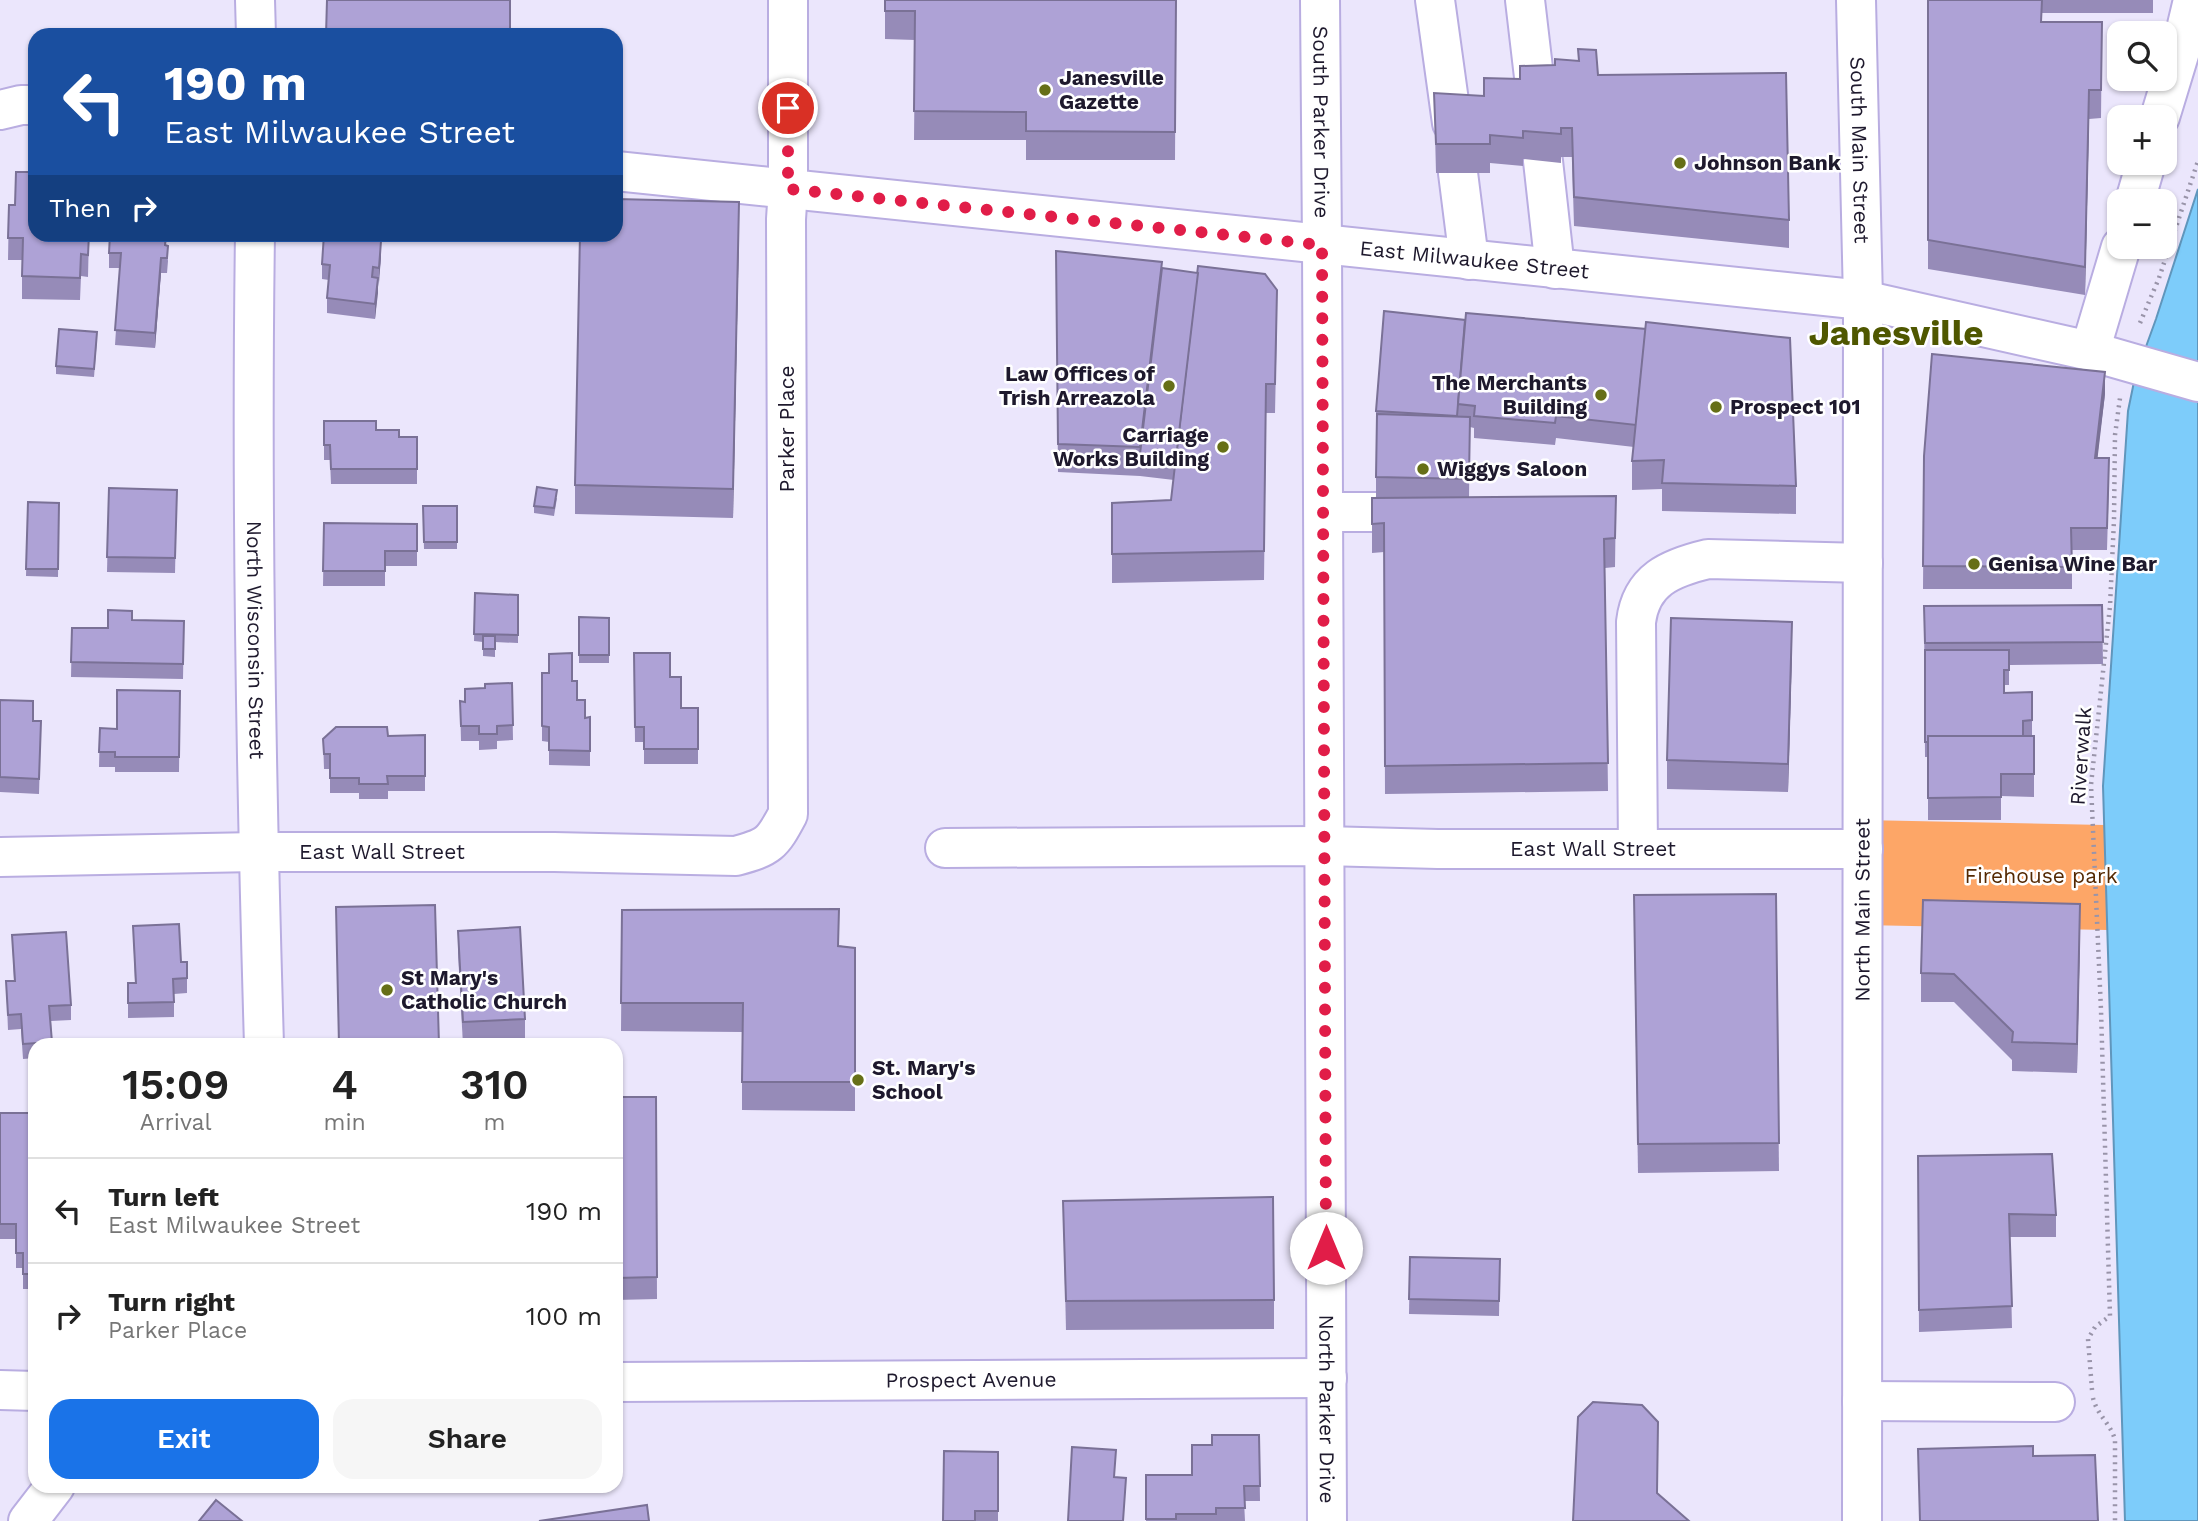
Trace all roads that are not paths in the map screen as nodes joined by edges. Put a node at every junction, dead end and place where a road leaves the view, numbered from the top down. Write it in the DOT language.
graph roads {
  1 [pos="255,0"];
  2 [pos="788,0"];
  3 [pos="1320,0"];
  4 [pos="1435,0"];
  5 [pos="1525,0"];
  6 [pos="1856,0"];
  7 [pos="2193,0"];
  8 [pos="256,28"];
  9 [pos="1536,94"];
  10 [pos="28,105"];
  11 [pos="2164,105"];
  12 [pos="0,110"];
  13 [pos="1452,123"];
  14 [pos="1543,161"];
  15 [pos="623,172"];
  16 [pos="1458,173"];
  17 [pos="788,189"];
  18 [pos="255,242"];
  19 [pos="1322,245"];
  20 [pos="2121,259"];
  21 [pos="1469,260"];
  22 [pos="1555,269"];
  23 [pos="1863,300"];
  24 [pos="2118,359"];
  25 [pos="2198,382"];
  26 [pos="1324,512"];
  27 [pos="1457,512"];
  28 [pos="1863,563"];
  29 [pos="1324,846"];
  30 [pos="945,848"];
  31 [pos="762,849"];
  32 [pos="1638,849"];
  33 [pos="1863,849"];
  34 [pos="258,852"];
  35 [pos="0,857"];
  36 [pos="264,1038"];
  37 [pos="1327,1378"];
  38 [pos="623,1382"];
  39 [pos="0,1390"];
  40 [pos="28,1391"];
  41 [pos="1863,1401"];
  42 [pos="2055,1402"];
  43 [pos="50,1493"];
  44 [pos="28,1521"];
  45 [pos="1327,1521"];
  46 [pos="1862,1521"];
  1 -- 8 [label="street"];
  2 -- 17 [label="street, Parker Place"];
  3 -- 19 [label="street, South Parker Drive"];
  4 -- 13 [label="street"];
  5 -- 9 [label="street"];
  6 -- 23 [label="street, South Main Street"];
  7 -- 11 [label="street"];
  10 -- 12 [label="street"];
  14 -- 22 [label="street"];
  15 -- 17 [label="street, East Milwaukee Street"];
  16 -- 21 [label="street"];
  17 -- 19 [label="street, East Milwaukee Street"];
  17 -- 31 [label="street, Parker Place"];
  18 -- 34 [label="street, North Wisconsin Street"];
  19 -- 21 [label="street, East Milwaukee Street"];
  19 -- 26 [label="street, North Parker Drive"];
  20 -- 24 [label="street"];
  21 -- 22 [label="street, East Milwaukee Street"];
  22 -- 23 [label="street, East Milwaukee Street"];
  23 -- 24 [label="street, East Milwaukee Street"];
  23 -- 28 [label="street, North Main Street"];
  24 -- 25 [label="street, East Milwaukee Street"];
  26 -- 27 [label="street"];
  26 -- 29 [label="street, North Parker Drive"];
  28 -- 32 [label="street"];
  28 -- 33 [label="street, North Main Street"];
  29 -- 30 [label="street, East Wall Street"];
  29 -- 32 [label="street, East Wall Street"];
  29 -- 37 [label="street, North Parker Drive"];
  31 -- 34 [label="street, East Wall Street"];
  32 -- 33 [label="street, East Wall Street"];
  33 -- 41 [label="street, North Main Street"];
  34 -- 35 [label="street, East Wall Street"];
  34 -- 36 [label="street, North Wisconsin Street"];
  37 -- 38 [label="street, Prospect Avenue"];
  37 -- 45 [label="street, North Parker Drive"];
  39 -- 40 [label="street"];
  41 -- 42 [label="street"];
  41 -- 46 [label="street, North Main Street"];
  43 -- 44 [label="street"];
}
